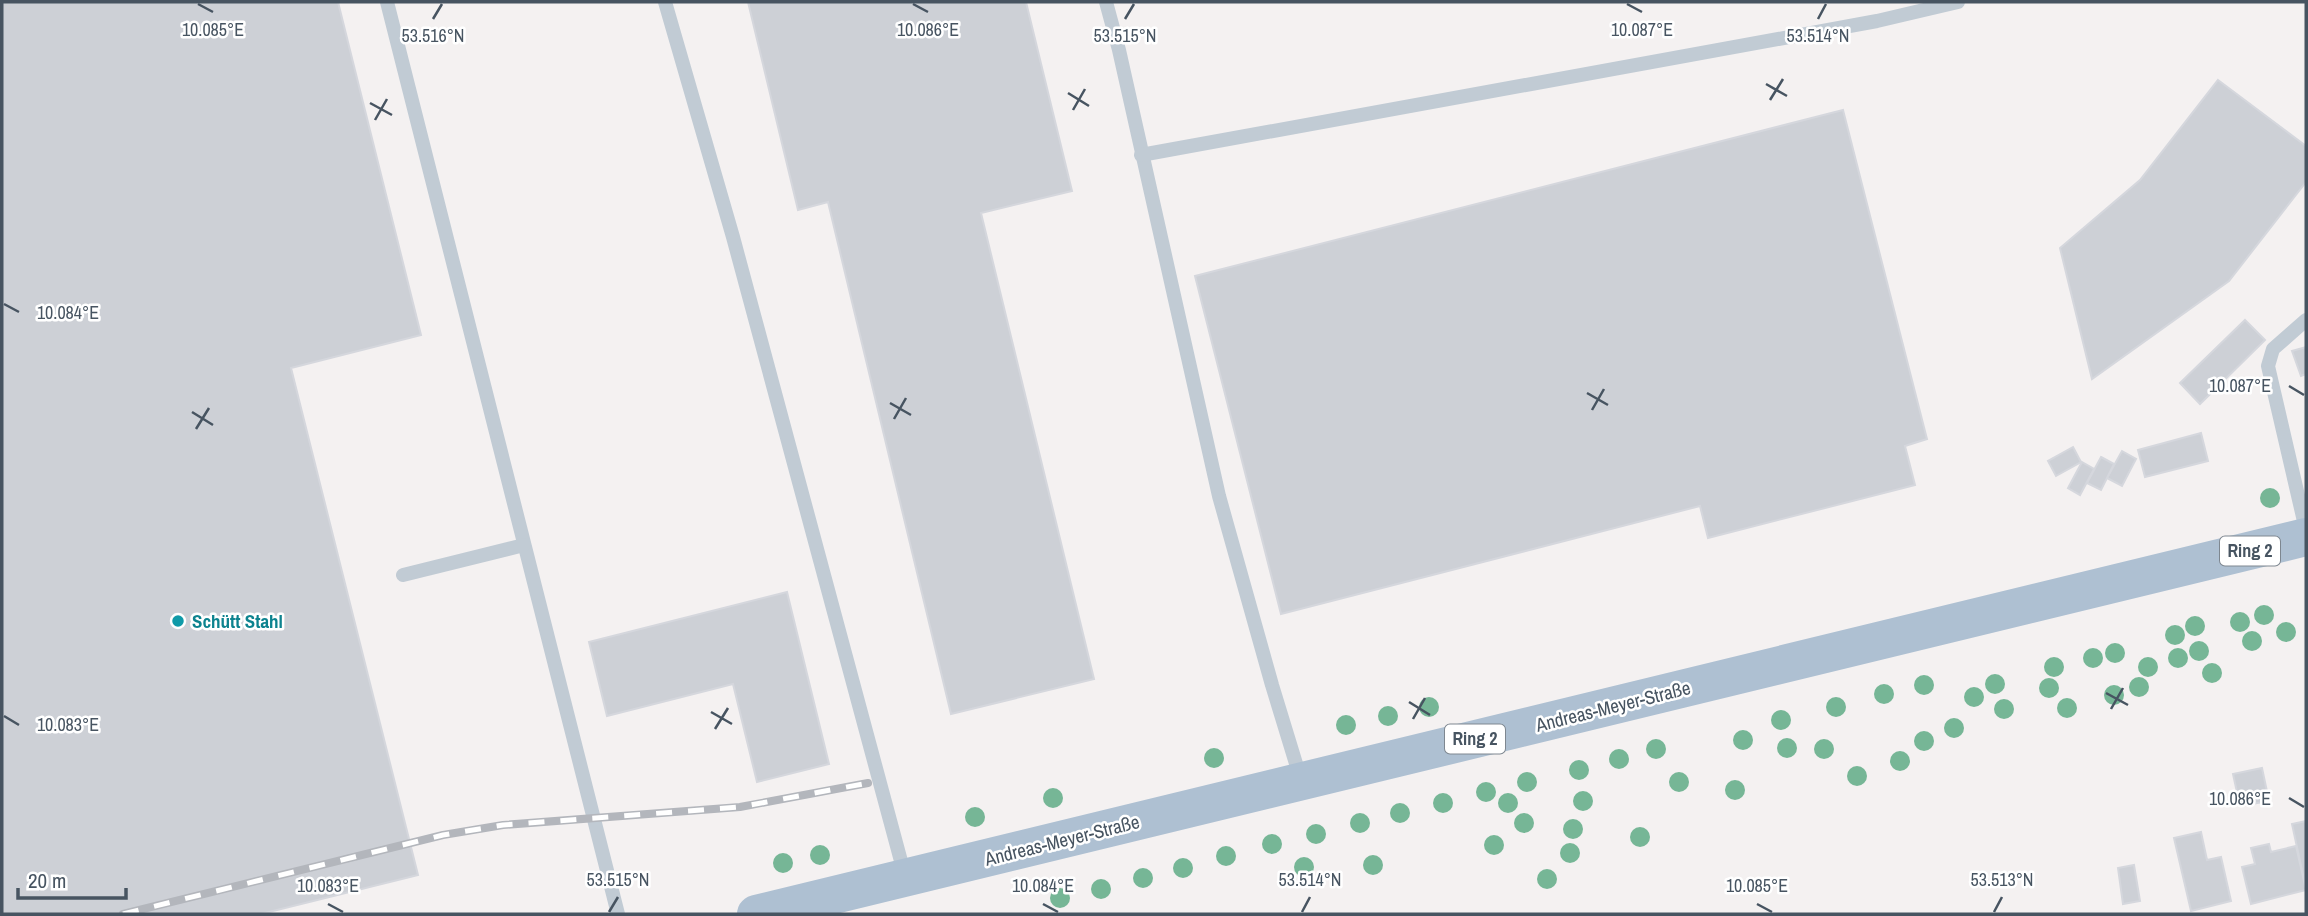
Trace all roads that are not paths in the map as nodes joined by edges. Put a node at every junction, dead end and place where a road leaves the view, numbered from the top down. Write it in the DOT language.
graph roads {
  1 [pos="387,2"];
  2 [pos="665,2"];
  3 [pos="1106,2"];
  4 [pos="1958,2"];
  5 [pos="1141,155"];
  6 [pos="2306,320"];
  7 [pos="2306,530"];
  8 [pos="2306,537"];
  9 [pos="524,545"];
  10 [pos="403,575"];
  11 [pos="1302,781"];
  12 [pos="906,878"];
  13 [pos="618,914"];
  14 [pos="756,914"];
  1 -- 9 [label="lane"];
  2 -- 12 [label="lane"];
  3 -- 5 [label="lane"];
  4 -- 5 [label="lane"];
  5 -- 11 [label="lane"];
  6 -- 7 [label="lane"];
  8 -- 11 [label="main road, Andreas-Meyer-Straße / Ring 2"];
  9 -- 10 [label="lane"];
  9 -- 13 [label="lane"];
  11 -- 12 [label="main road, Andreas-Meyer-Straße / Ring 2"];
  12 -- 14 [label="main road, Andreas-Meyer-Straße / Ring 2"];
}
